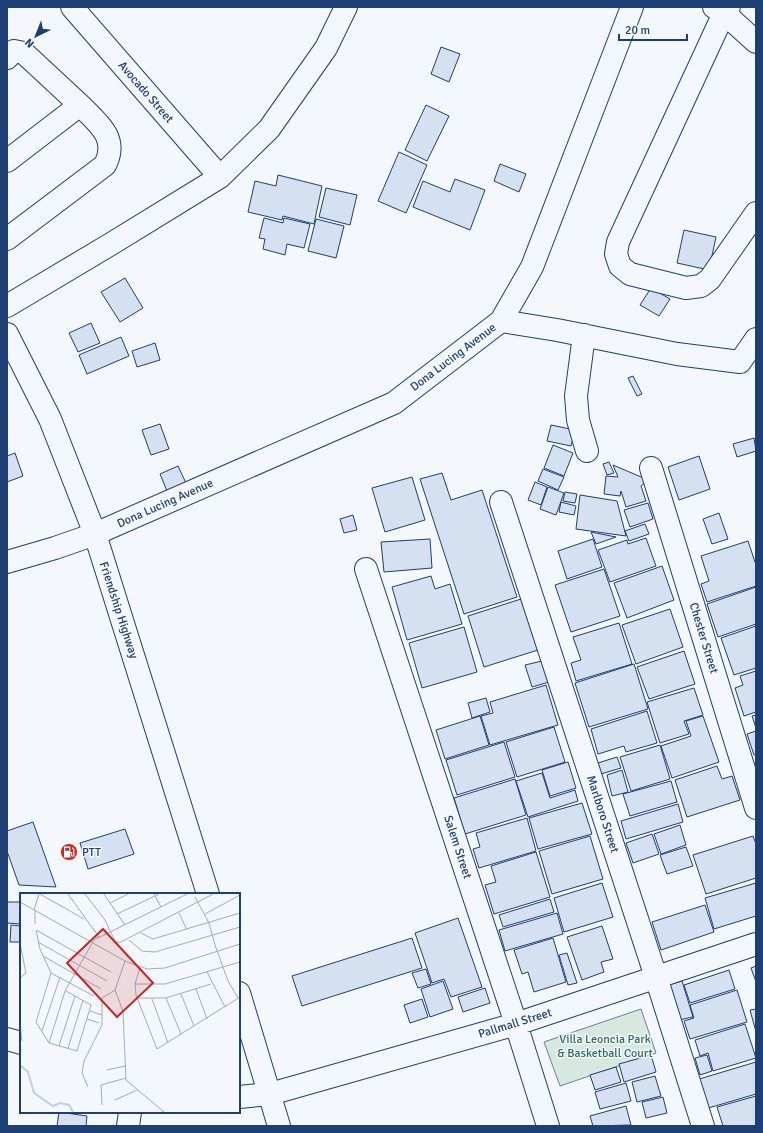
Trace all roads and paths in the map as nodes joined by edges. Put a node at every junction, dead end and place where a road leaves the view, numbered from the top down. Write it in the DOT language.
graph roads {
  1 [pos="72,7"];
  2 [pos="346,7"];
  3 [pos="632,7"];
  4 [pos="722,9"];
  5 [pos="756,42"];
  6 [pos="7,58"];
  7 [pos="80,105"];
  8 [pos="7,161"];
  9 [pos="220,177"];
  10 [pos="756,212"];
  11 [pos="7,239"];
  12 [pos="7,306"];
  13 [pos="501,321"];
  14 [pos="584,335"];
  15 [pos="8,338"];
  16 [pos="756,339"];
  17 [pos="587,451"];
  18 [pos="651,468"];
  19 [pos="501,502"];
  20 [pos="95,534"];
  21 [pos="7,562"];
  22 [pos="366,569"];
  23 [pos="756,808"];
  24 [pos="208,893"];
  25 [pos="756,944"];
  26 [pos="656,978"];
  27 [pos="240,996"];
  28 [pos="516,1024"];
  29 [pos="7,1039"];
  30 [pos="20,1043"];
  31 [pos="270,1094"];
  32 [pos="240,1097"];
  33 [pos="130,1113"];
  34 [pos="128,1126"];
  35 [pos="279,1126"];
  36 [pos="548,1126"];
  37 [pos="703,1126"];
  1 -- 9 [label="street, Avocado Street"];
  2 -- 9 [label="street"];
  3 -- 13 [label="street, Dona Lucing Avenue"];
  4 -- 5 [label="street"];
  4 -- 10 [label="street"];
  6 -- 7 [label="street"];
  7 -- 8 [label="street"];
  7 -- 11 [label="street"];
  9 -- 12 [label="street"];
  13 -- 14 [label="street"];
  13 -- 20 [label="street, Dona Lucing Avenue"];
  14 -- 16 [label="street"];
  14 -- 17 [label="street"];
  15 -- 20 [label="street, Friendship Highway"];
  18 -- 23 [label="street, Chester Street"];
  19 -- 26 [label="street, Marlboro Street"];
  20 -- 21 [label="street, Dona Lucing Avenue"];
  20 -- 24 [label="street, Friendship Highway"];
  22 -- 28 [label="street, Salem Street"];
  25 -- 26 [label="street, Pallmall Street"];
  26 -- 28 [label="street, Pallmall Street"];
  26 -- 37 [label="street, Marlboro Street"];
  27 -- 31 [label="street"];
  28 -- 31 [label="street, Pallmall Street"];
  28 -- 36 [label="street, Salem Street"];
  29 -- 30 [label="street"];
  31 -- 32 [label="street, Pallmall Street"];
  31 -- 35 [label="street"];
  33 -- 34 [label="street"];
}
